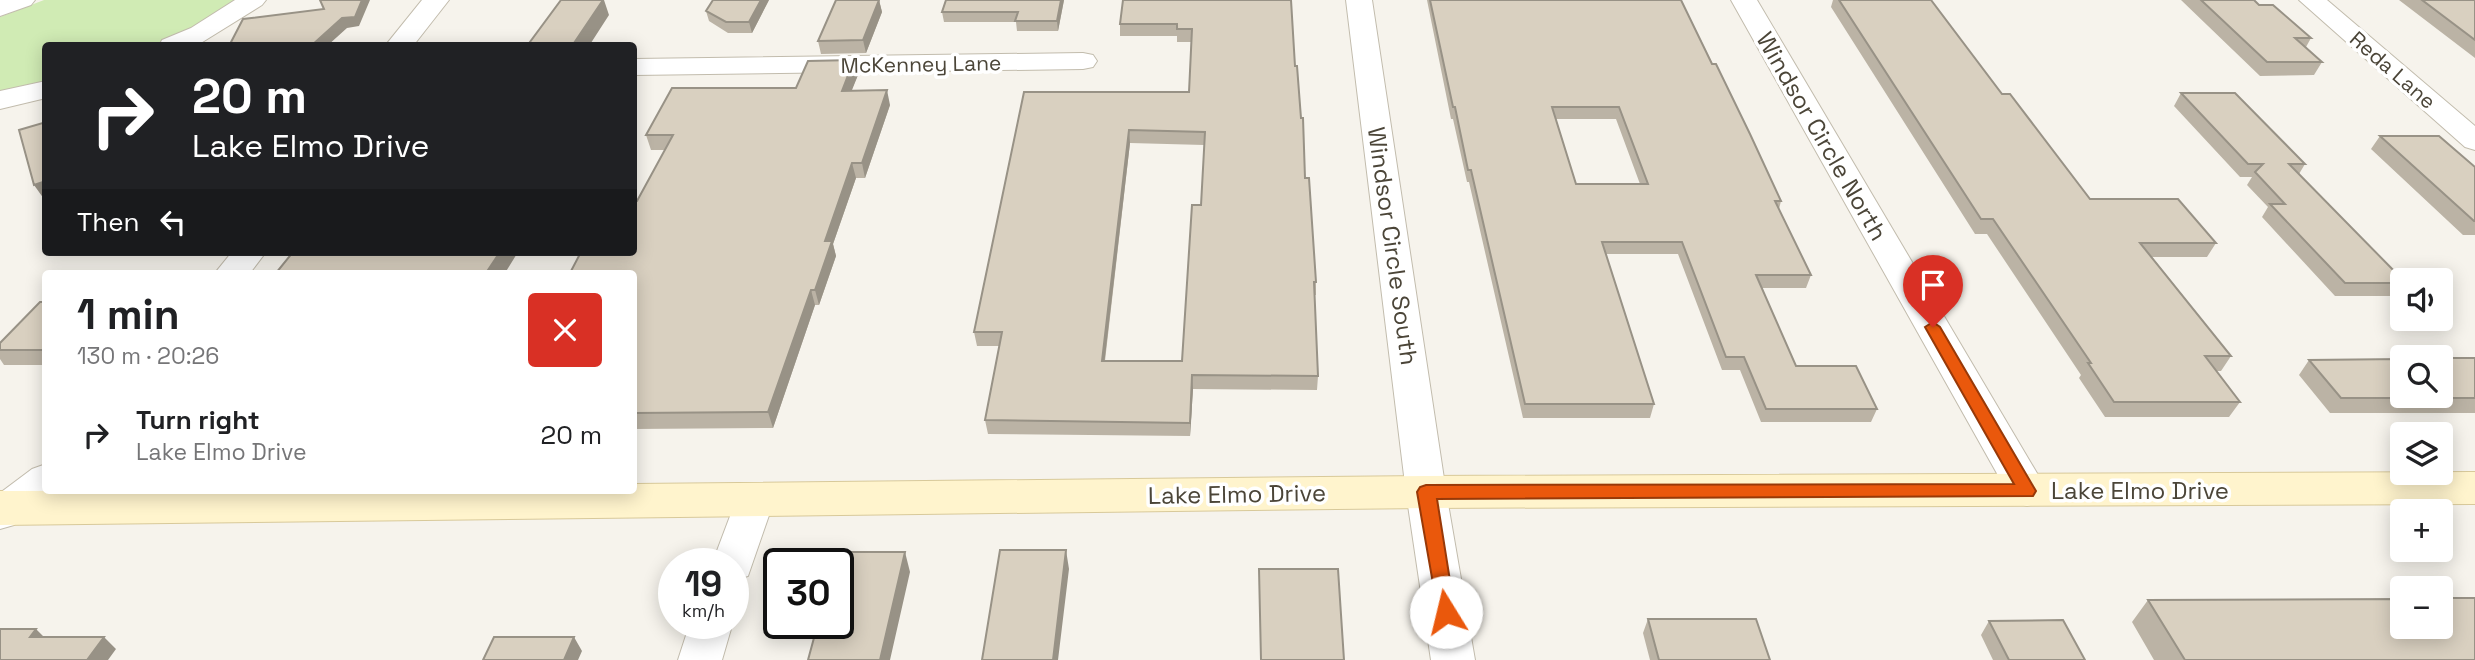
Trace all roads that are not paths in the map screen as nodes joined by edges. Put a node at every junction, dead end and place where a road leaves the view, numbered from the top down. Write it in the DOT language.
graph roads {
  1 [pos="22,0"];
  2 [pos="253,0"];
  3 [pos="436,0"];
  4 [pos="1359,0"];
  5 [pos="1744,0"];
  6 [pos="2312,0"];
  7 [pos="0,8"];
  8 [pos="181,42"];
  9 [pos="401,42"];
  10 [pos="1083,61"];
  11 [pos="637,67"];
  12 [pos="42,90"];
  13 [pos="0,100"];
  14 [pos="2475,141"];
  15 [pos="247,256"];
  16 [pos="235,270"];
  17 [pos="42,482"];
  18 [pos="2475,488"];
  19 [pos="2027,491"];
  20 [pos="1426,492"];
  21 [pos="755,498"];
  22 [pos="3,510"];
  23 [pos="738,548"];
  24 [pos="707,639"];
  25 [pos="700,660"];
  26 [pos="1453,660"];
  1 -- 7 [label="street"];
  2 -- 8 [label="street"];
  3 -- 9 [label="street"];
  4 -- 20 [label="street, Windsor Circle South"];
  5 -- 19 [label="street, Windsor Circle North"];
  6 -- 14 [label="street, Reda Lane"];
  10 -- 11 [label="street, McKenney Lane"];
  12 -- 13 [label="street"];
  15 -- 16 [label="street"];
  17 -- 22 [label="street"];
  18 -- 19 [label="main road, Lake Elmo Drive"];
  19 -- 20 [label="main road, Lake Elmo Drive"];
  20 -- 21 [label="main road, Lake Elmo Drive"];
  20 -- 26 [label="street, Windsor Circle South"];
  21 -- 22 [label="main road, Lake Elmo Drive"];
  21 -- 23 [label="street"];
  24 -- 25 [label="street"];
}
